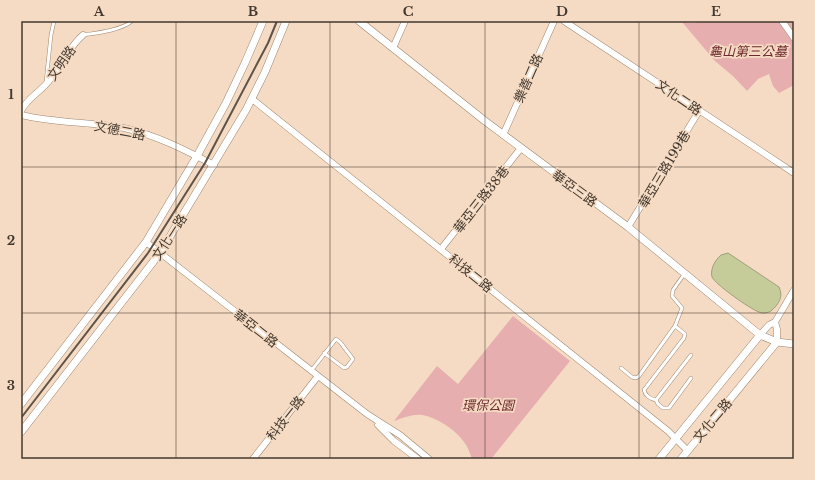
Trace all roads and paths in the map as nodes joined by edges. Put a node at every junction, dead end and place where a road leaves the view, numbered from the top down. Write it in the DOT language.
graph roads {
  1 [pos="54,21"];
  2 [pos="132,21"];
  3 [pos="263,21"];
  4 [pos="286,21"];
  5 [pos="360,21"];
  6 [pos="405,21"];
  7 [pos="554,21"];
  8 [pos="564,21"];
  9 [pos="782,21"];
  10 [pos="83,35"];
  11 [pos="794,38"];
  12 [pos="393,48"];
  13 [pos="46,84"];
  14 [pos="252,99"];
  15 [pos="699,111"];
  16 [pos="21,112"];
  17 [pos="21,115"];
  18 [pos="503,135"];
  19 [pos="521,148"];
  20 [pos="197,156"];
  21 [pos="214,165"];
  22 [pos="794,173"];
  23 [pos="628,227"];
  24 [pos="146,242"];
  25 [pos="441,249"];
  26 [pos="160,253"];
  27 [pos="685,273"];
  28 [pos="794,290"];
  29 [pos="776,322"];
  30 [pos="675,326"];
  31 [pos="760,334"];
  32 [pos="777,342"];
  33 [pos="794,344"];
  34 [pos="324,353"];
  35 [pos="691,355"];
  36 [pos="621,368"];
  37 [pos="311,371"];
  38 [pos="318,376"];
  39 [pos="691,378"];
  40 [pos="656,400"];
  41 [pos="21,404"];
  42 [pos="367,414"];
  43 [pos="21,432"];
  44 [pos="675,438"];
  45 [pos="687,450"];
  46 [pos="253,459"];
  47 [pos="418,459"];
  48 [pos="429,459"];
  49 [pos="659,459"];
  50 [pos="680,459"];
  1 -- 13 [label="lane"];
  2 -- 10 [label="lane, 文明路"];
  3 -- 20 [label="street, 文化一路"];
  4 -- 14 [label="street, 文化一路"];
  5 -- 12 [label="street, 華亞三路"];
  6 -- 12 [label="street"];
  7 -- 18 [label="street, 樂善二路"];
  8 -- 15 [label="street, 文化二路"];
  9 -- 11 [label="street"];
  10 -- 13 [label="street, 文明路"];
  12 -- 18 [label="street, 華亞三路"];
  13 -- 16 [label="street, 文明路"];
  14 -- 21 [label="street, 文化一路"];
  14 -- 25 [label="street, 科技二路"];
  15 -- 22 [label="street, 文化二路"];
  15 -- 23 [label="street, 華亞三路199巷"];
  17 -- 20 [label="street, 文德二路"];
  18 -- 19 [label="street, 華亞三路"];
  19 -- 23 [label="street, 華亞三路"];
  19 -- 25 [label="street, 華亞三路38巷"];
  20 -- 21 [label="street, 文德二路"];
  20 -- 24 [label="street, 文化一路"];
  21 -- 26 [label="street, 文化一路"];
  23 -- 27 [label="street, 華亞三路"];
  24 -- 26 [label="street, 華亞二路"];
  24 -- 41 [label="street, 文化一路"];
  25 -- 44 [label="street, 科技二路"];
  26 -- 37 [label="street, 華亞二路"];
  26 -- 43 [label="street, 文化一路"];
  27 -- 30 [label="lane"];
  27 -- 31 [label="street, 華亞三路"];
  28 -- 29 [label="street, 文化二路"];
  29 -- 31 [label="street, 文化二路"];
  29 -- 32 [label="street"];
  30 -- 36 [label="lane"];
  30 -- 40 [label="lane"];
  31 -- 32 [label="street, 華亞三路"];
  31 -- 44 [label="street, 文化二路"];
  32 -- 33 [label="street, 華亞三路"];
  32 -- 45 [label="street, 文化二路"];
  34 -- 34 [label="lane"];
  34 -- 37 [label="lane"];
  35 -- 40 [label="lane"];
  37 -- 38 [label="street, 華亞二路"];
  38 -- 42 [label="street, 華亞二路"];
  38 -- 46 [label="street, 科技一路"];
  39 -- 40 [label="lane"];
  42 -- 47 [label="street, 華亞二路"];
  42 -- 48 [label="street, 華亞二路"];
  44 -- 45 [label="street, 科技二路"];
  44 -- 49 [label="street, 文化二路"];
  45 -- 50 [label="street, 文化二路"];
}
